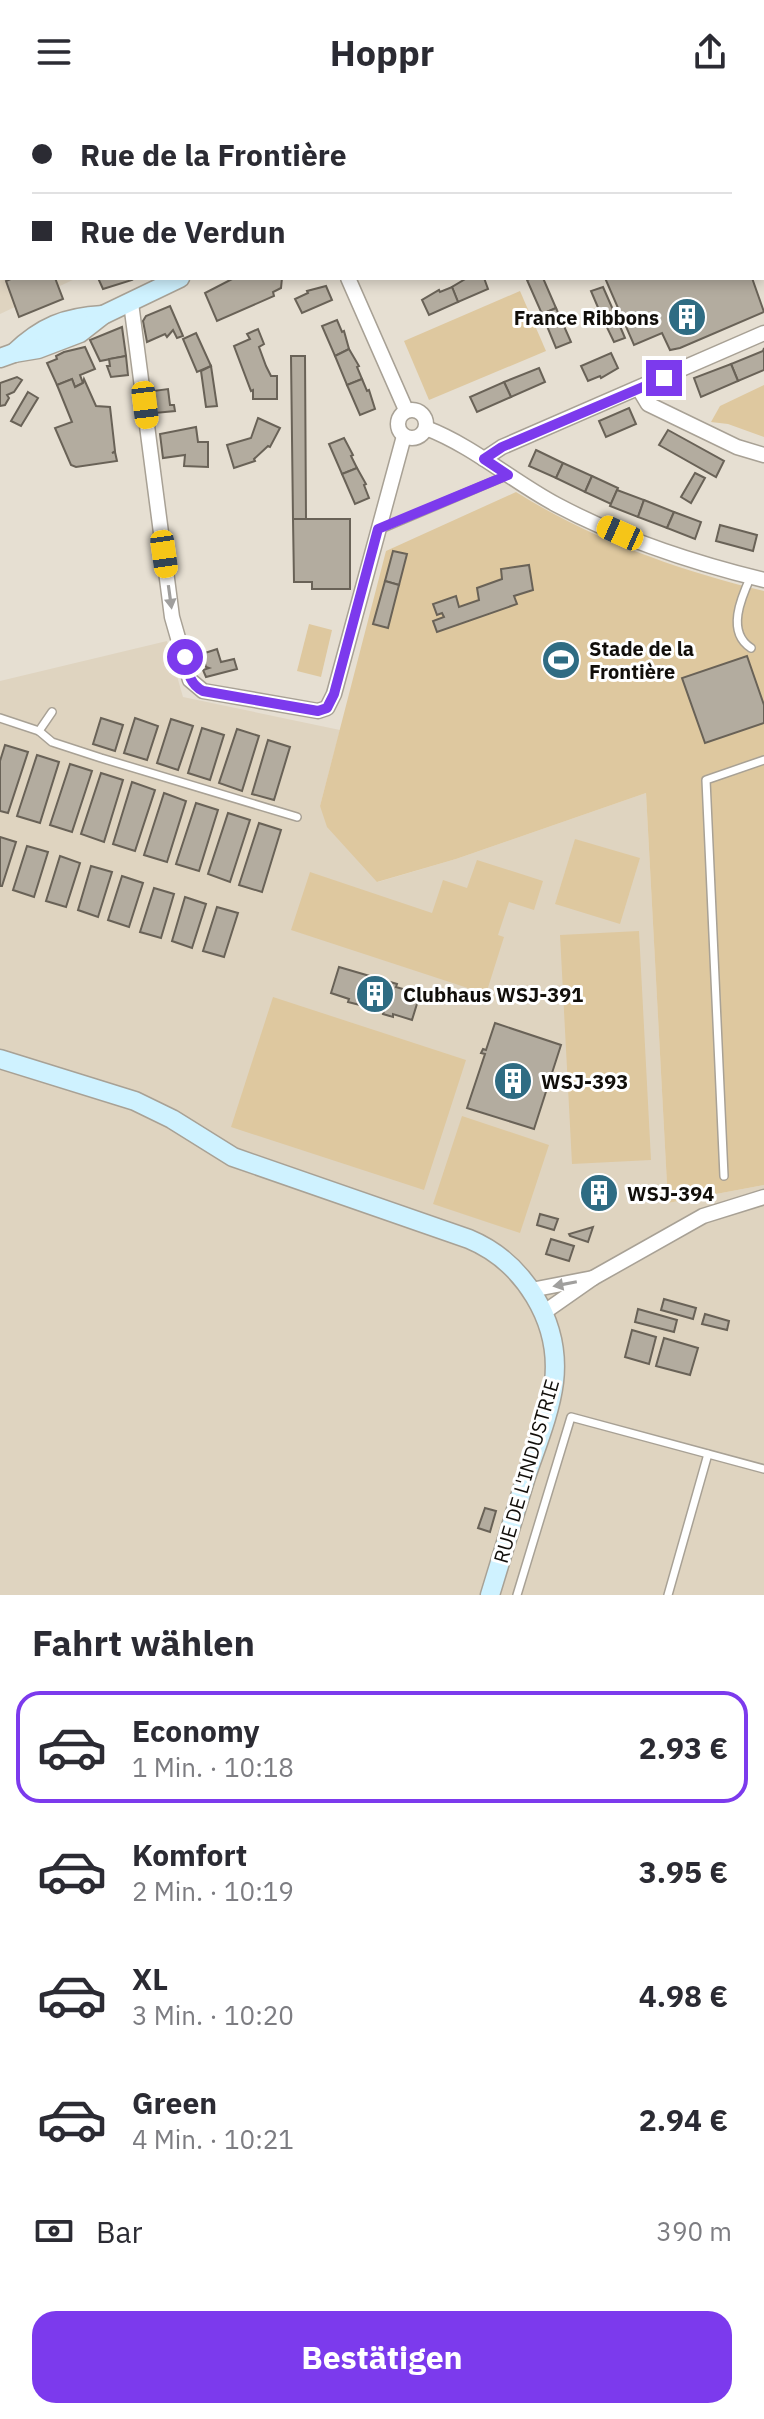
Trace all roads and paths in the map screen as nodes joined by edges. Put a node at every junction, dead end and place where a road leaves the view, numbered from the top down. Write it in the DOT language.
graph roads {
  1 [pos="172,280"];
  2 [pos="349,280"];
  3 [pos="131,303"];
  4 [pos="103,315"];
  5 [pos="764,333"];
  6 [pos="7,355"];
  7 [pos="639,389"];
  8 [pos="406,410"];
  9 [pos="426,428"];
  10 [pos="404,436"];
  11 [pos="764,455"];
  12 [pos="484,459"];
  13 [pos="508,475"];
  14 [pos="378,529"];
  15 [pos="757,578"];
  16 [pos="751,648"];
  17 [pos="52,712"];
  18 [pos="0,718"];
  19 [pos="39,731"];
  20 [pos="764,760"];
  21 [pos="297,817"];
  22 [pos="0,1059"];
  23 [pos="724,1176"];
  24 [pos="764,1197"];
  25 [pos="593,1278"];
  26 [pos="531,1290"];
  27 [pos="543,1313"];
  28 [pos="708,1454"];
  29 [pos="764,1469"];
  30 [pos="490,1595"];
  31 [pos="517,1595"];
  32 [pos="668,1595"];
  1 -- 3 [label="main road"];
  2 -- 8 [label="street"];
  3 -- 4 [label="main road"];
  3 -- 14 [label="street, one-way"];
  4 -- 6 [label="main road"];
  4 -- 6 [label="main road"];
  5 -- 7 [label="street"];
  7 -- 11 [label="street"];
  7 -- 12 [label="street"];
  8 -- 9 [label="street"];
  8 -- 10 [label="street"];
  9 -- 10 [label="street"];
  9 -- 12 [label="street"];
  10 -- 14 [label="street"];
  12 -- 13 [label="street"];
  13 -- 14 [label="lane"];
  13 -- 15 [label="street"];
  15 -- 16 [label="lane"];
  17 -- 19 [label="lane"];
  18 -- 19 [label="lane"];
  19 -- 21 [label="lane"];
  20 -- 23 [label="lane"];
  22 -- 26 [label="main road, RUE DE L'INDUSTRIE"];
  24 -- 25 [label="street"];
  25 -- 26 [label="street, one-way"];
  25 -- 27 [label="street"];
  26 -- 27 [label="main road, RUE DE L'INDUSTRIE"];
  27 -- 30 [label="main road, RUE DE L'INDUSTRIE"];
  28 -- 29 [label="lane"];
  28 -- 31 [label="lane"];
  28 -- 32 [label="lane"];
}
